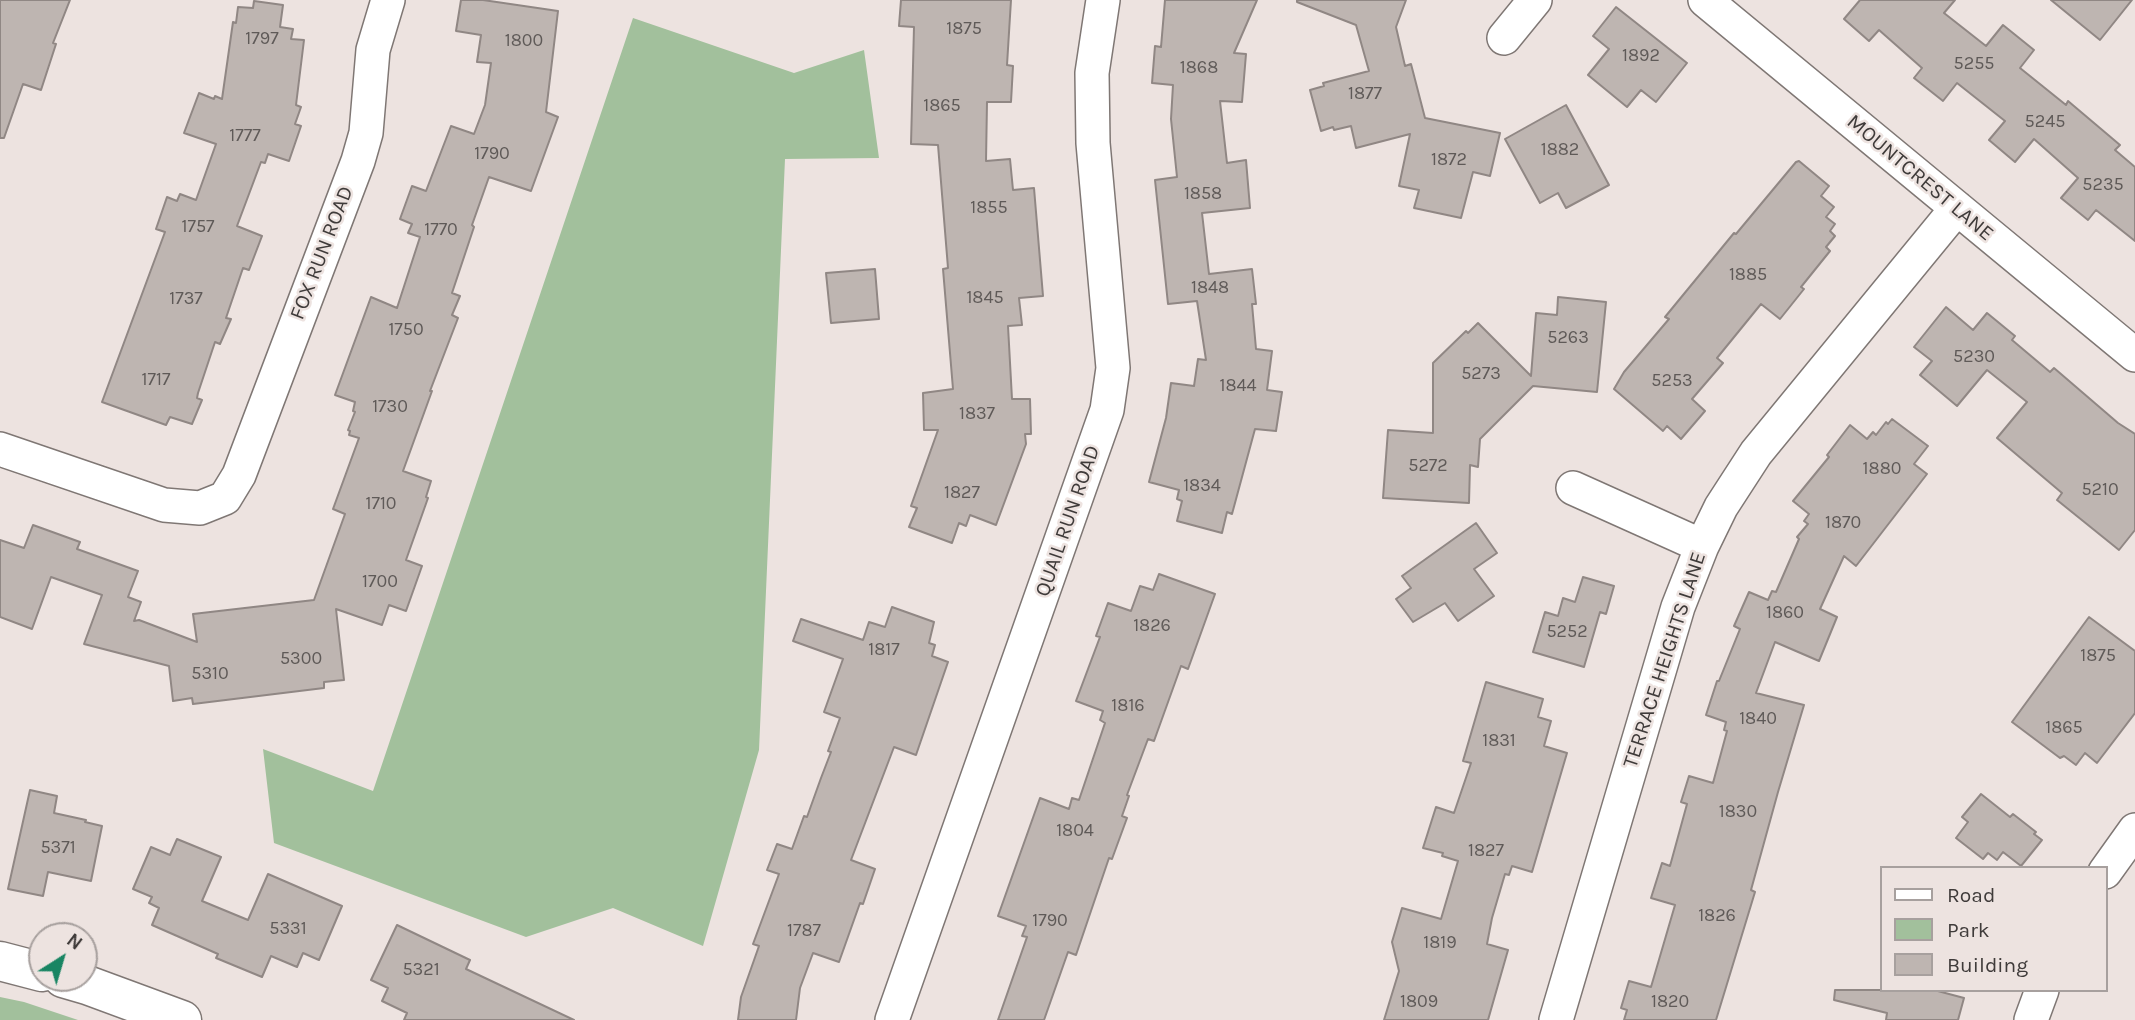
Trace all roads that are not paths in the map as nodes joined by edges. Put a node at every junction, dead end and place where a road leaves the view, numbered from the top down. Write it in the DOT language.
graph roads {
  1 [pos="388,0"];
  2 [pos="1103,0"];
  3 [pos="1535,0"];
  4 [pos="1705,0"];
  5 [pos="1504,38"];
  6 [pos="1957,208"];
  7 [pos="2135,355"];
  8 [pos="0,449"];
  9 [pos="1573,488"];
  10 [pos="1702,547"];
  11 [pos="2135,830"];
  12 [pos="2107,869"];
  13 [pos="0,961"];
  14 [pos="28,968"];
  15 [pos="98,989"];
  16 [pos="2041,992"];
  17 [pos="182,1020"];
  18 [pos="892,1020"];
  19 [pos="1556,1020"];
  20 [pos="2031,1020"];
  1 -- 8 [label="street, FOX RUN ROAD"];
  2 -- 18 [label="street, QUAIL RUN ROAD"];
  3 -- 5 [label="street"];
  4 -- 6 [label="street, MOUNTCREST LANE"];
  6 -- 7 [label="street, MOUNTCREST LANE"];
  6 -- 10 [label="street, TERRACE HEIGHTS LANE"];
  9 -- 10 [label="street"];
  10 -- 19 [label="street, TERRACE HEIGHTS LANE"];
  11 -- 12 [label="street"];
  13 -- 14 [label="street"];
  15 -- 17 [label="street"];
  16 -- 20 [label="street"];
}
